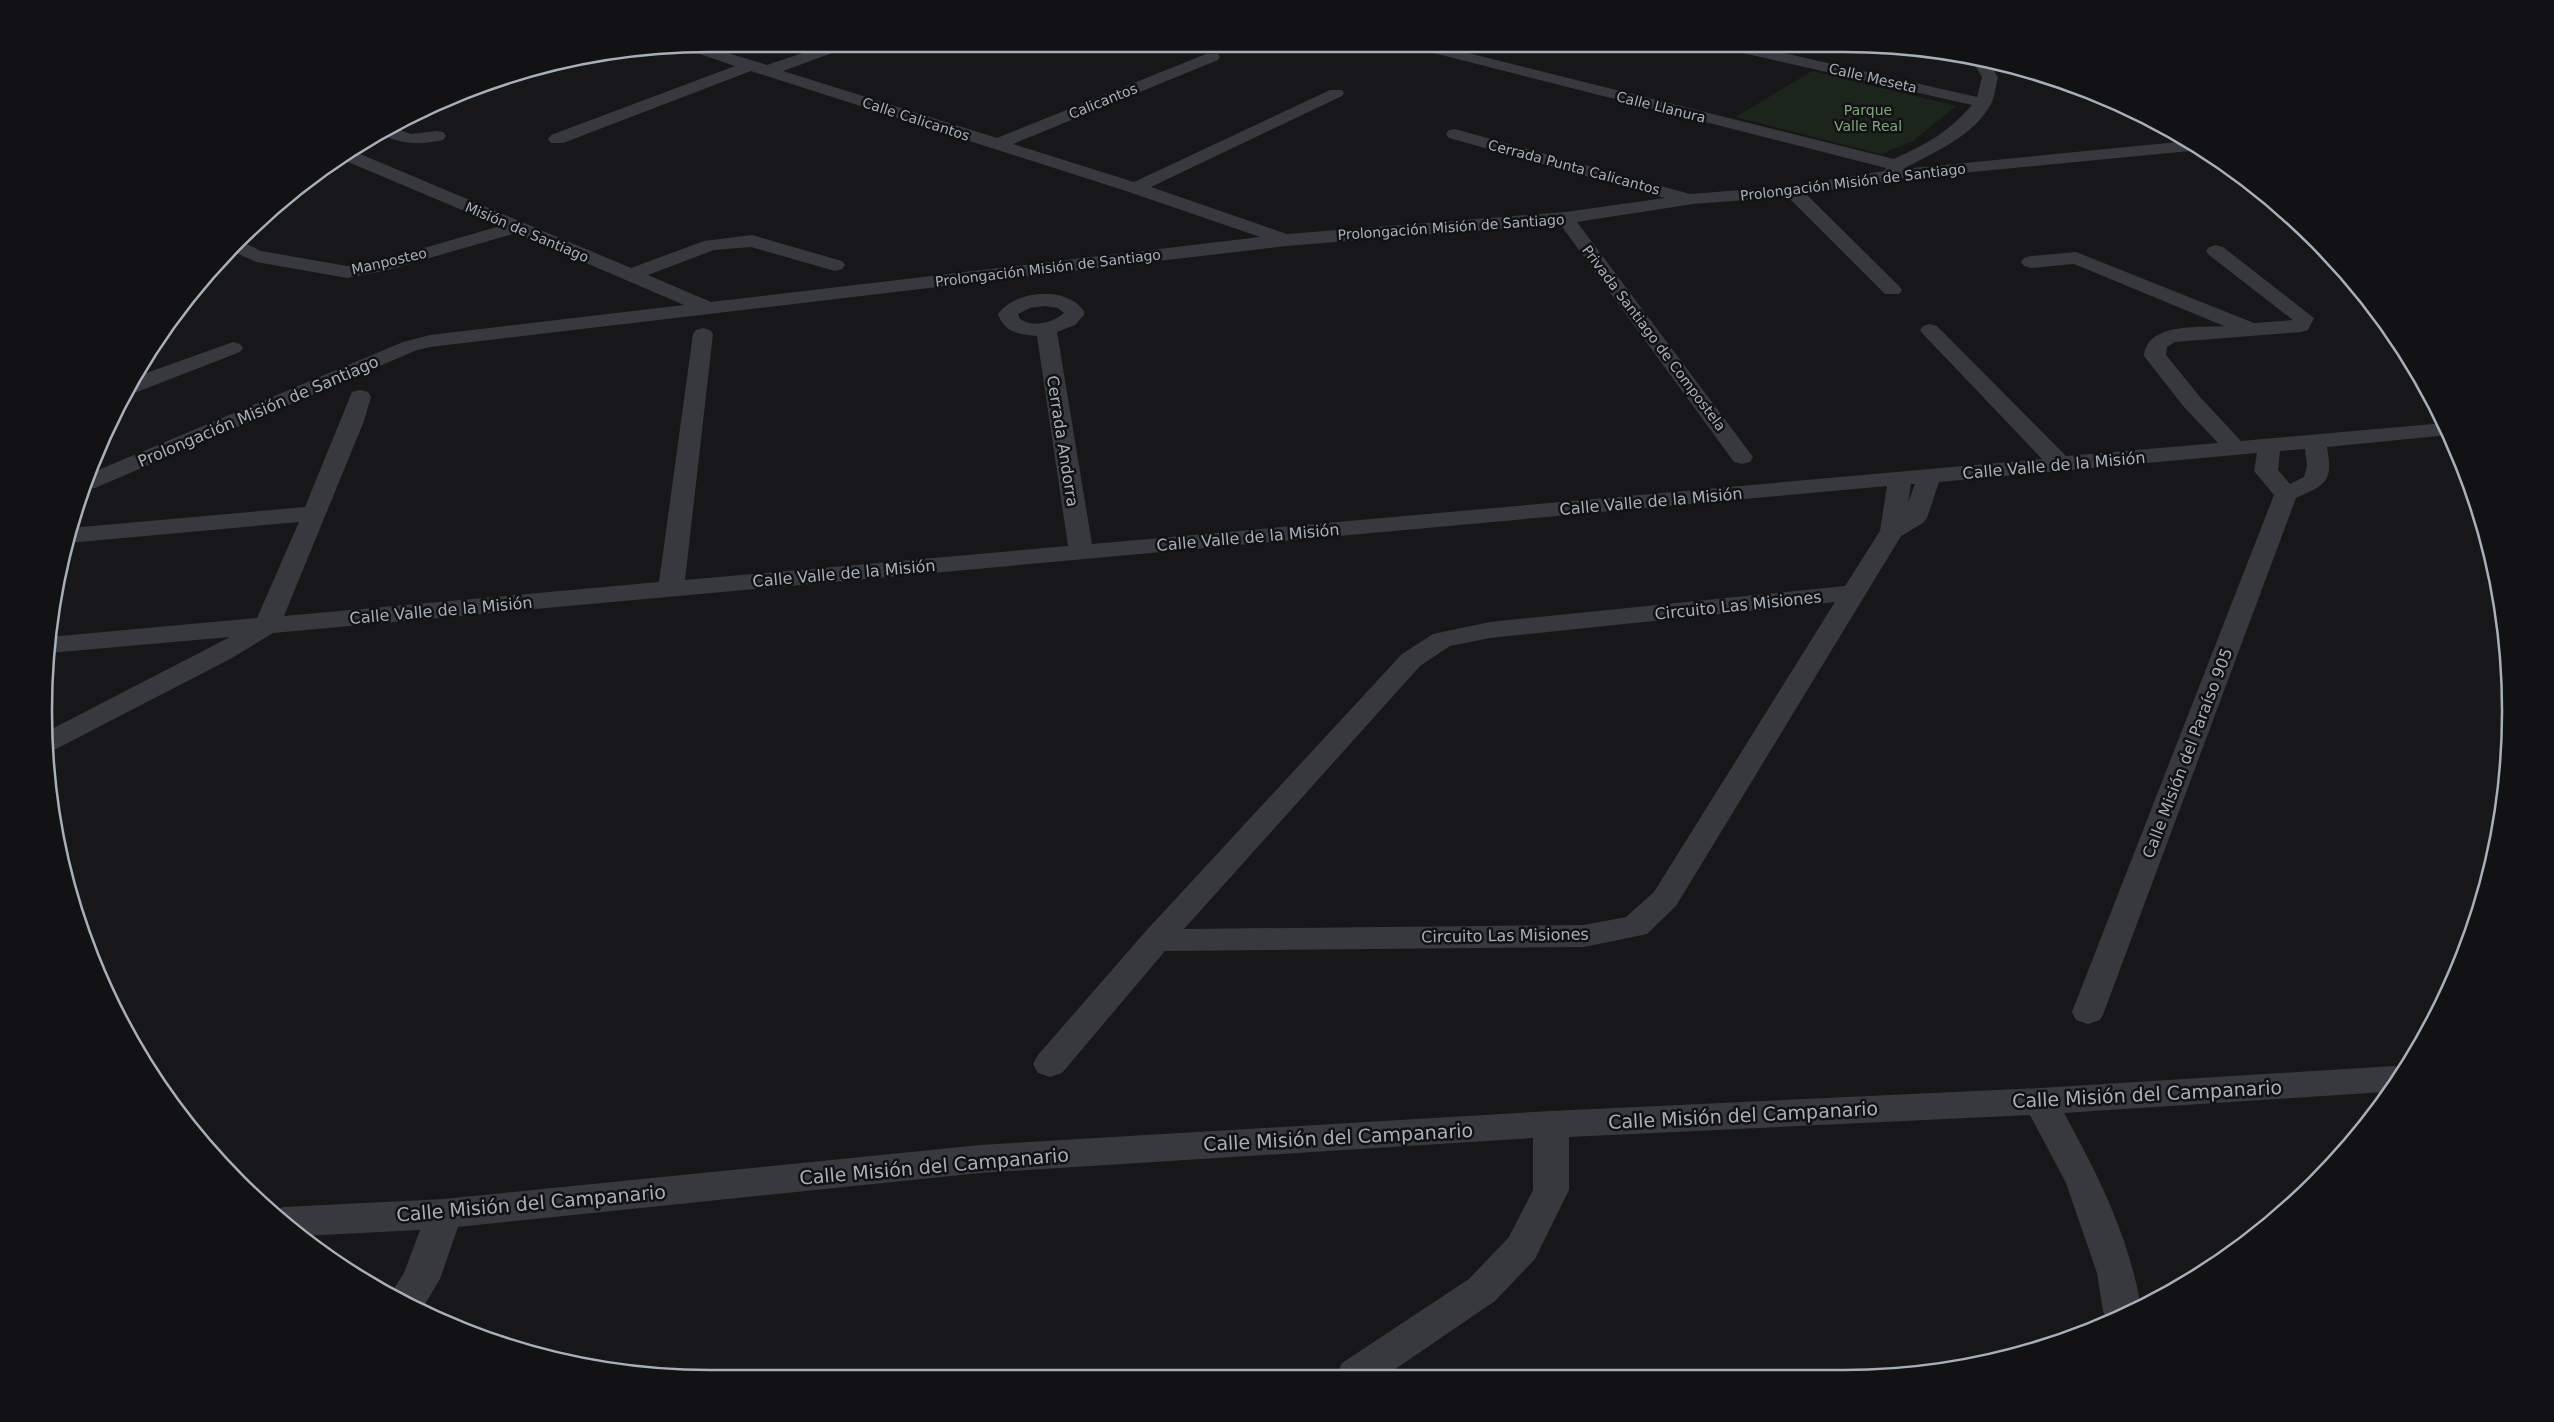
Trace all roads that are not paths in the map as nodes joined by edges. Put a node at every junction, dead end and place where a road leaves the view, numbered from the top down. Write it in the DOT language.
graph roads {
  1 [pos="708,52"];
  2 [pos="821,52"];
  3 [pos="1446,52"];
  4 [pos="1760,52"];
  5 [pos="1212,57"];
  6 [pos="749,66"];
  7 [pos="1985,68"];
  8 [pos="769,70"];
  9 [pos="1336,93"];
  10 [pos="1983,103"];
  11 [pos="394,134"];
  12 [pos="1455,134"];
  13 [pos="437,136"];
  14 [pos="557,139"];
  15 [pos="995,145"];
  16 [pos="2182,147"];
  17 [pos="354,158"];
  18 [pos="1894,170"];
  19 [pos="1135,188"];
  20 [pos="1792,191"];
  21 [pos="1693,199"];
  22 [pos="1565,218"];
  23 [pos="515,228"];
  24 [pos="1286,240"];
  25 [pos="242,249"];
  26 [pos="2216,251"];
  27 [pos="2031,262"];
  28 [pos="835,265"];
  29 [pos="630,275"];
  30 [pos="1892,290"];
  31 [pos="707,307"];
  32 [pos="1046,329"];
  33 [pos="1930,330"];
  34 [pos="2253,330"];
  35 [pos="703,334"];
  36 [pos="233,348"];
  37 [pos="141,383"];
  38 [pos="360,397"];
  39 [pos="2438,430"];
  40 [pos="2315,441"];
  41 [pos="2269,445"];
  42 [pos="2235,448"];
  43 [pos="1742,457"];
  44 [pos="2060,464"];
  45 [pos="1929,476"];
  46 [pos="1900,478"];
  47 [pos="95,480"];
  48 [pos="2286,494"];
  49 [pos="314,513"];
  50 [pos="1892,531"];
  51 [pos="77,535"];
  52 [pos="1081,552"];
  53 [pos="671,589"];
  54 [pos="1852,593"];
  55 [pos="267,625"];
  56 [pos="56,644"];
  57 [pos="53,739"];
  58 [pos="1156,940"];
  59 [pos="2088,1012"];
  60 [pos="1050,1064"];
  61 [pos="2389,1079"];
  62 [pos="2040,1101"];
  63 [pos="1551,1124"];
  64 [pos="444,1214"];
  65 [pos="296,1221"];
  66 [pos="410,1296"];
  67 [pos="2121,1307"];
  68 [pos="1362,1370"];
  1 -- 6 [label="street, Calle Calicantos"];
  2 -- 8 [label="street"];
  3 -- 18 [label="street, Calle Llanura"];
  4 -- 10 [label="street, Calle Meseta"];
  5 -- 15 [label="street, Calicantos"];
  6 -- 8 [label="street, Calle Calicantos"];
  6 -- 14 [label="street"];
  7 -- 10 [label="street"];
  8 -- 15 [label="street, Calle Calicantos"];
  9 -- 19 [label="street"];
  10 -- 18 [label="street"];
  11 -- 13 [label="street"];
  12 -- 21 [label="street, Cerrada Punta Calicantos"];
  15 -- 19 [label="street, Calle Calicantos"];
  16 -- 18 [label="street, Prolongación Misión de Santiago"];
  17 -- 23 [label="street, Misión de Santiago"];
  18 -- 20 [label="street, Prolongación Misión de Santiago"];
  19 -- 24 [label="street, Calle Calicantos"];
  20 -- 21 [label="street, Prolongación Misión de Santiago"];
  20 -- 30 [label="street"];
  21 -- 22 [label="street, Prolongación Misión de Santiago"];
  22 -- 24 [label="street, Prolongación Misión de Santiago"];
  22 -- 43 [label="street, Privada Santiago de Compostela"];
  23 -- 25 [label="street, Manposteo"];
  23 -- 29 [label="street, Misión de Santiago"];
  24 -- 31 [label="street, Prolongación Misión de Santiago"];
  26 -- 34 [label="street"];
  27 -- 34 [label="street"];
  28 -- 29 [label="street"];
  29 -- 31 [label="street, Misión de Santiago"];
  31 -- 47 [label="street, Prolongación Misión de Santiago"];
  32 -- 52 [label="street, Cerrada Andorra"];
  33 -- 44 [label="street"];
  34 -- 42 [label="street"];
  35 -- 53 [label="street"];
  36 -- 37 [label="street"];
  38 -- 49 [label="street"];
  39 -- 40 [label="street, Calle Valle de la Misión"];
  40 -- 41 [label="street, Calle Valle de la Misión"];
  40 -- 48 [label="street"];
  41 -- 42 [label="street, Calle Valle de la Misión"];
  41 -- 48 [label="street"];
  42 -- 44 [label="street, Calle Valle de la Misión"];
  44 -- 45 [label="street, Calle Valle de la Misión"];
  45 -- 46 [label="street, Calle Valle de la Misión"];
  45 -- 50 [label="street, Circuito Las Misiones"];
  46 -- 50 [label="street, Circuito Las Misiones"];
  46 -- 52 [label="street, Calle Valle de la Misión"];
  48 -- 59 [label="street, Calle Misión del Paraíso 905"];
  49 -- 51 [label="street"];
  49 -- 55 [label="street"];
  50 -- 54 [label="street, Circuito Las Misiones"];
  52 -- 53 [label="street, Calle Valle de la Misión"];
  53 -- 55 [label="street, Calle Valle de la Misión"];
  54 -- 58 [label="street, Circuito Las Misiones"];
  54 -- 58 [label="street, Circuito Las Misiones"];
  55 -- 56 [label="street, Calle Valle de la Misión"];
  55 -- 57 [label="street"];
  58 -- 60 [label="street, Circuito Las Misiones"];
  61 -- 62 [label="street, Calle Misión del Campanario"];
  62 -- 63 [label="street, Calle Misión del Campanario"];
  62 -- 67 [label="street"];
  63 -- 64 [label="street, Calle Misión del Campanario"];
  63 -- 68 [label="street"];
  64 -- 65 [label="street, Calle Misión del Campanario"];
  64 -- 66 [label="street"];
}
